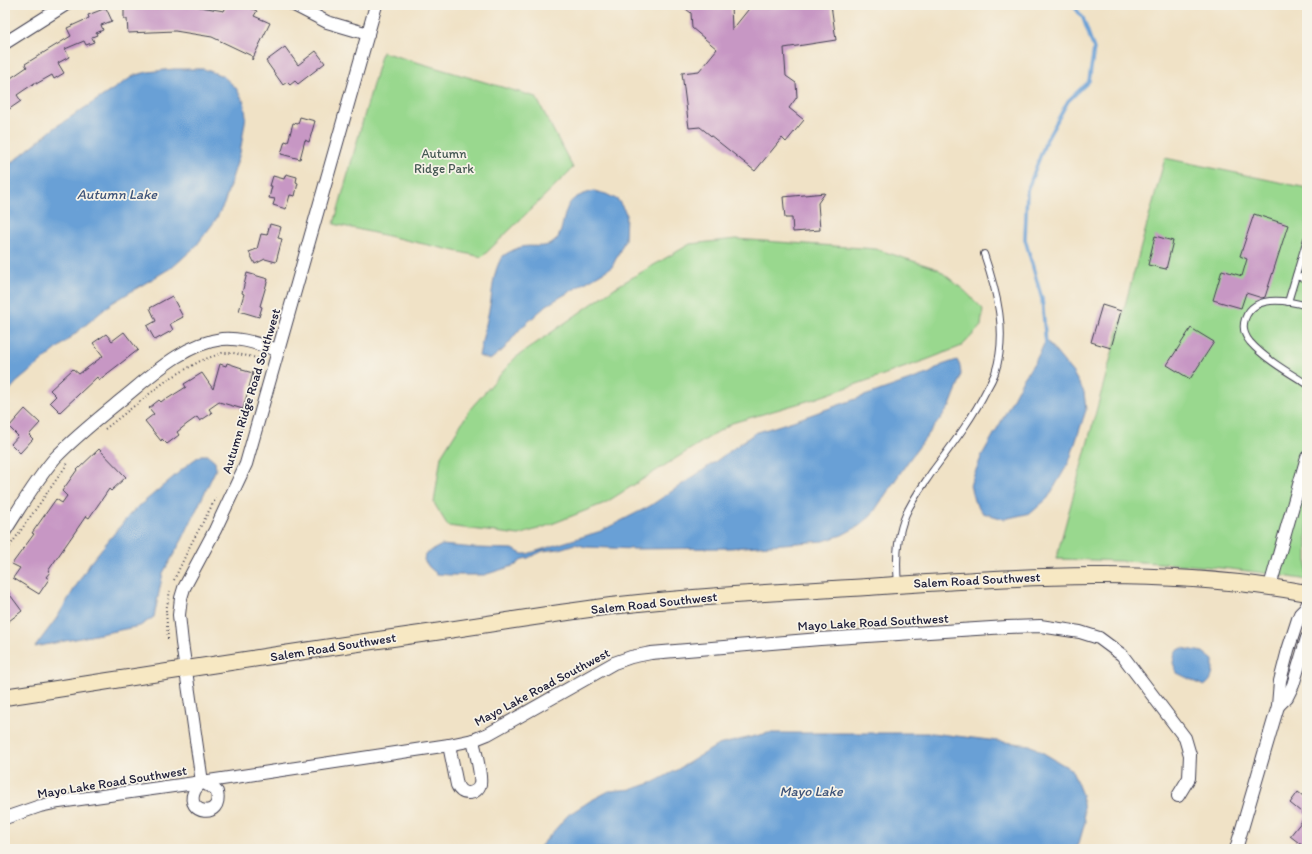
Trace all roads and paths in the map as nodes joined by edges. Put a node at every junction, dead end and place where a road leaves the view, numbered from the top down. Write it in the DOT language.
graph roads {
  1 [pos="65,5"];
  2 [pos="294,5"];
  3 [pos="376,5"];
  4 [pos="368,34"];
  5 [pos="5,43"];
  6 [pos="1307,239"];
  7 [pos="984,254"];
  8 [pos="1296,276"];
  9 [pos="1307,279"];
  10 [pos="1288,302"];
  11 [pos="1307,306"];
  12 [pos="278,350"];
  13 [pos="262,360"];
  14 [pos="1307,384"];
  15 [pos="100,433"];
  16 [pos="1307,457"];
  17 [pos="71,458"];
  18 [pos="5,531"];
  19 [pos="5,553"];
  20 [pos="898,584"];
  21 [pos="1270,586"];
  22 [pos="1307,604"];
  23 [pos="1307,638"];
  24 [pos="1288,650"];
  25 [pos="1305,656"];
  26 [pos="186,669"];
  27 [pos="1307,677"];
  28 [pos="1293,685"];
  29 [pos="5,697"];
  30 [pos="1278,706"];
  31 [pos="473,740"];
  32 [pos="449,745"];
  33 [pos="202,782"];
  34 [pos="1178,796"];
  35 [pos="5,818"];
  36 [pos="1236,849"];
  1 -- 5 [label="street"];
  2 -- 4 [label="street"];
  3 -- 4 [label="street, Autumn Ridge Road Southwest"];
  4 -- 12 [label="street, Autumn Ridge Road Southwest"];
  6 -- 8 [label="lane"];
  7 -- 20 [label="lane"];
  8 -- 9 [label="lane"];
  8 -- 10 [label="lane"];
  10 -- 11 [label="lane"];
  10 -- 14 [label="lane"];
  12 -- 18 [label="street"];
  12 -- 26 [label="street, Autumn Ridge Road Southwest"];
  13 -- 15 [label="path"];
  16 -- 21 [label="street"];
  17 -- 19 [label="path"];
  20 -- 21 [label="main road, Salem Road Southwest"];
  20 -- 26 [label="main road, Salem Road Southwest"];
  21 -- 22 [label="main road, Salem Road Southwest"];
  22 -- 24 [label="street"];
  23 -- 25 [label="street"];
  24 -- 25 [label="street"];
  24 -- 30 [label="street"];
  25 -- 28 [label="street"];
  26 -- 29 [label="main road, Salem Road Southwest"];
  26 -- 33 [label="street, Autumn Ridge Road Southwest"];
  27 -- 28 [label="street"];
  28 -- 30 [label="street"];
  30 -- 36 [label="street"];
  31 -- 32 [label="street, Mayo Lake Road Southwest"];
  31 -- 32 [label="street, Mayo Lake Road Southwest"];
  31 -- 34 [label="street, Mayo Lake Road Southwest"];
  32 -- 33 [label="street, Mayo Lake Road Southwest"];
  33 -- 35 [label="street, Mayo Lake Road Southwest"];
}
